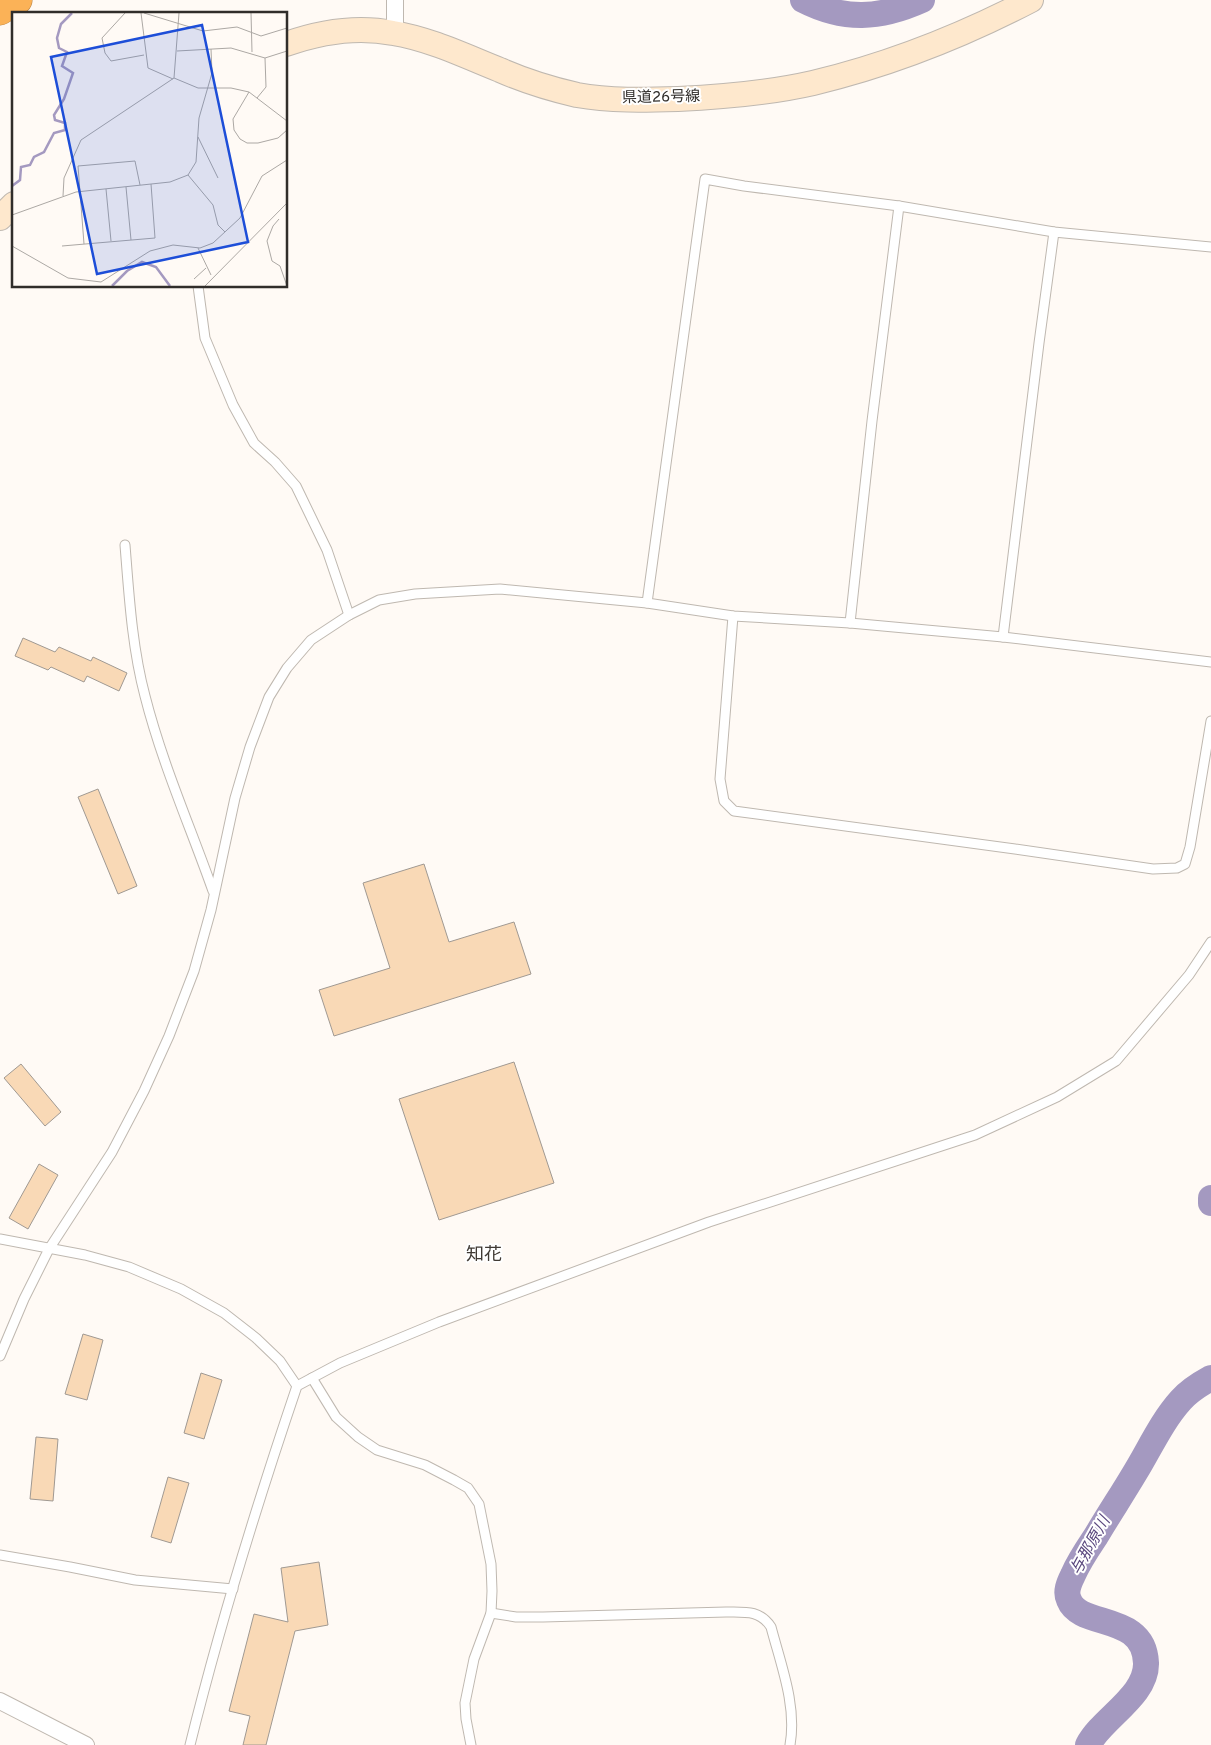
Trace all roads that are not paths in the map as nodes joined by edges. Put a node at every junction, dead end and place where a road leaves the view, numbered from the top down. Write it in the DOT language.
graph roads {
  1 [pos="18,0"];
  2 [pos="395,0"];
  3 [pos="1031,0"];
  4 [pos="0,12"];
  5 [pos="395,33"];
  6 [pos="288,43"];
  7 [pos="12,206"];
  8 [pos="899,206"];
  9 [pos="0,218"];
  10 [pos="1054,232"];
  11 [pos="1211,247"];
  12 [pos="198,288"];
  13 [pos="125,545"];
  14 [pos="647,603"];
  15 [pos="349,615"];
  16 [pos="733,616"];
  17 [pos="850,623"];
  18 [pos="1003,637"];
  19 [pos="1211,662"];
  20 [pos="1211,721"];
  21 [pos="214,892"];
  22 [pos="1211,942"];
  23 [pos="0,1238"];
  24 [pos="49,1248"];
  25 [pos="0,1356"];
  26 [pos="312,1378"];
  27 [pos="297,1386"];
  28 [pos="0,1555"];
  29 [pos="233,1589"];
  30 [pos="490,1613"];
  31 [pos="0,1701"];
  32 [pos="86,1745"];
  33 [pos="190,1745"];
  34 [pos="471,1745"];
  35 [pos="790,1745"];
  1 -- 4 [label="highway"];
  2 -- 5 [label="street"];
  3 -- 5 [label="main road, 県道26号線"];
  5 -- 6 [label="main road, 県道26号線"];
  7 -- 9 [label="main road"];
  8 -- 10 [label="lane"];
  8 -- 14 [label="lane"];
  8 -- 17 [label="lane"];
  10 -- 11 [label="lane"];
  10 -- 18 [label="lane"];
  12 -- 15 [label="lane"];
  13 -- 21 [label="lane"];
  14 -- 15 [label="lane"];
  14 -- 16 [label="lane"];
  15 -- 21 [label="lane"];
  16 -- 17 [label="lane"];
  16 -- 20 [label="lane"];
  17 -- 18 [label="lane"];
  18 -- 19 [label="lane"];
  21 -- 24 [label="lane"];
  22 -- 26 [label="lane"];
  23 -- 24 [label="lane"];
  24 -- 25 [label="lane"];
  24 -- 27 [label="lane"];
  26 -- 27 [label="lane"];
  26 -- 30 [label="lane"];
  27 -- 29 [label="lane"];
  28 -- 29 [label="lane"];
  29 -- 33 [label="lane"];
  30 -- 34 [label="lane"];
  30 -- 35 [label="lane"];
  31 -- 32 [label="street"];
}
